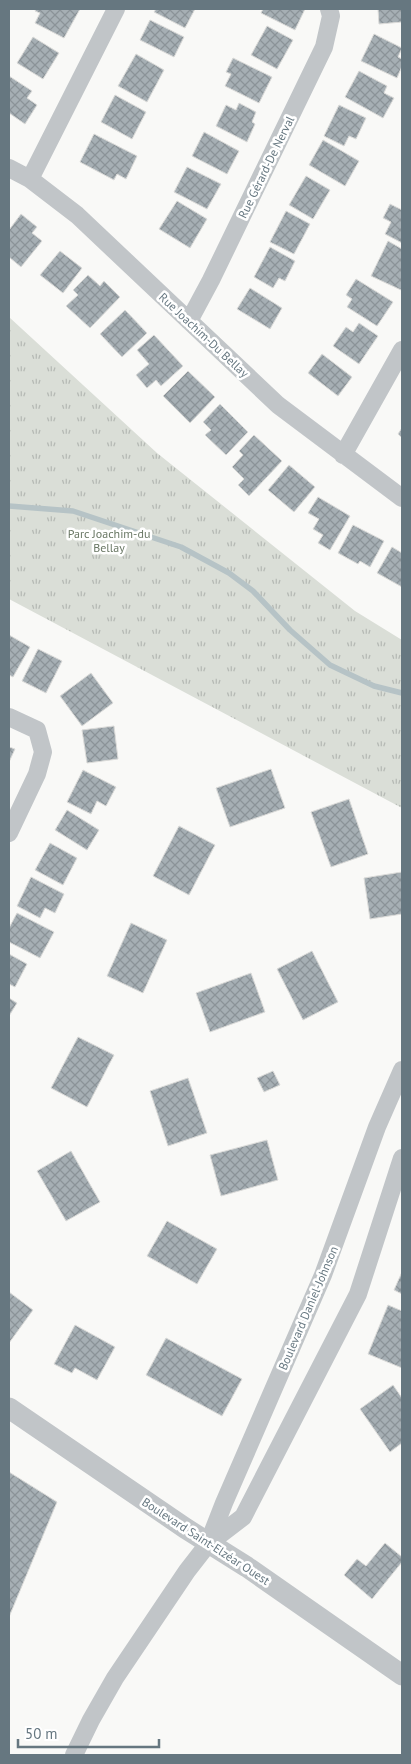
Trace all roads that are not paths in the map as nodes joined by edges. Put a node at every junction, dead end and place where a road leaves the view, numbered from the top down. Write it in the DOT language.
graph roads {
  1 [pos="116,9"];
  2 [pos="329,9"];
  3 [pos="9,168"];
  4 [pos="30,179"];
  5 [pos="189,321"];
  6 [pos="402,350"];
  7 [pos="343,455"];
  8 [pos="402,498"];
  9 [pos="9,717"];
  10 [pos="9,833"];
  11 [pos="402,1070"];
  12 [pos="402,1158"];
  13 [pos="9,1408"];
  14 [pos="208,1544"];
  15 [pos="402,1675"];
  16 [pos="74,1755"];
  1 -- 4 [label="street"];
  2 -- 5 [label="street, Rue Gérard-De Nerval"];
  3 -- 4 [label="street, Rue Joachim-Du Bellay"];
  4 -- 5 [label="street, Rue Joachim-Du Bellay"];
  5 -- 7 [label="street, Rue Joachim-Du Bellay"];
  6 -- 7 [label="street"];
  7 -- 8 [label="street, Rue Joachim-Du Bellay"];
  9 -- 10 [label="street"];
  11 -- 14 [label="street, Boulevard Daniel-Johnson"];
  12 -- 14 [label="street, Boulevard Daniel-Johnson"];
  13 -- 14 [label="street, Boulevard Saint-Elzéar Ouest"];
  14 -- 15 [label="street, Boulevard Saint-Elzéar Ouest"];
  14 -- 16 [label="street, Boulevard Daniel-Johnson"];
}
